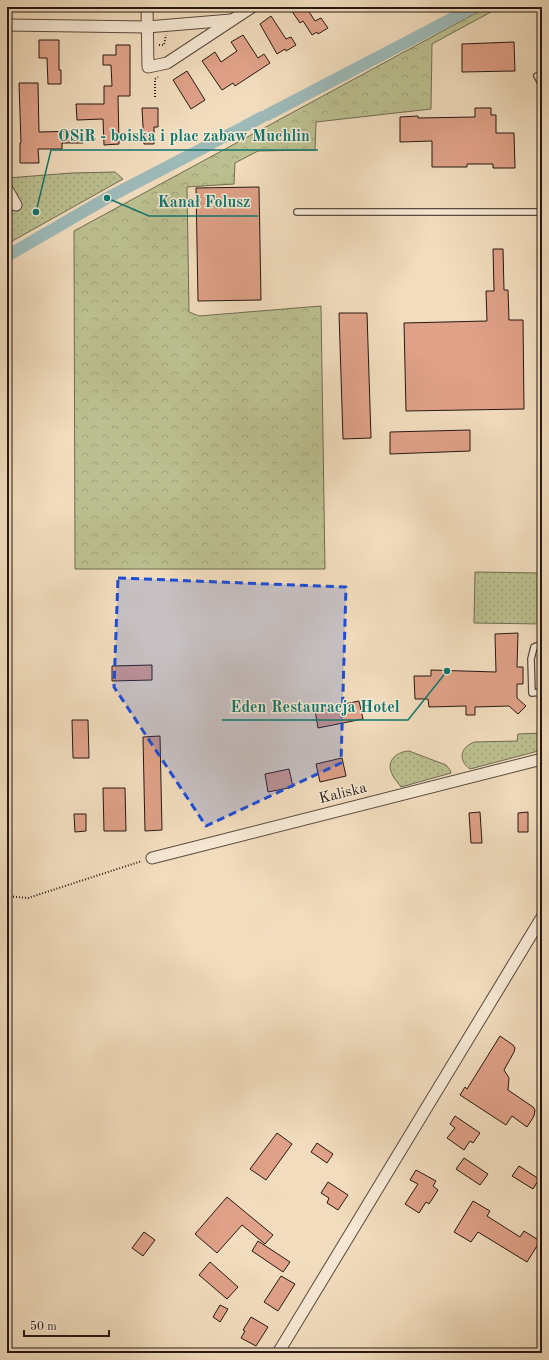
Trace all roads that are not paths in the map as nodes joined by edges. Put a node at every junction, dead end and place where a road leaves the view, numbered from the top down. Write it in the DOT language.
graph roads {
  1 [pos="147,7"];
  2 [pos="252,7"];
  3 [pos="231,20"];
  4 [pos="7,25"];
  5 [pos="147,27"];
  6 [pos="537,76"];
  7 [pos="542,89"];
  8 [pos="542,129"];
  9 [pos="7,189"];
  10 [pos="16,205"];
  11 [pos="297,212"];
  12 [pos="542,212"];
  13 [pos="542,275"];
  14 [pos="542,644"];
  15 [pos="542,692"];
  16 [pos="542,759"];
  17 [pos="152,858"];
  18 [pos="542,917"];
  19 [pos="278,1353"];
  1 -- 5 [label="street"];
  2 -- 3 [label="street"];
  3 -- 5 [label="street"];
  3 -- 5 [label="street"];
  4 -- 5 [label="street"];
  6 -- 7 [label="lane"];
  8 -- 12 [label="lane"];
  9 -- 10 [label="street"];
  11 -- 12 [label="lane"];
  12 -- 13 [label="lane"];
  14 -- 15 [label="lane"];
  16 -- 17 [label="street, Kaliska"];
  18 -- 19 [label="street"];
}
